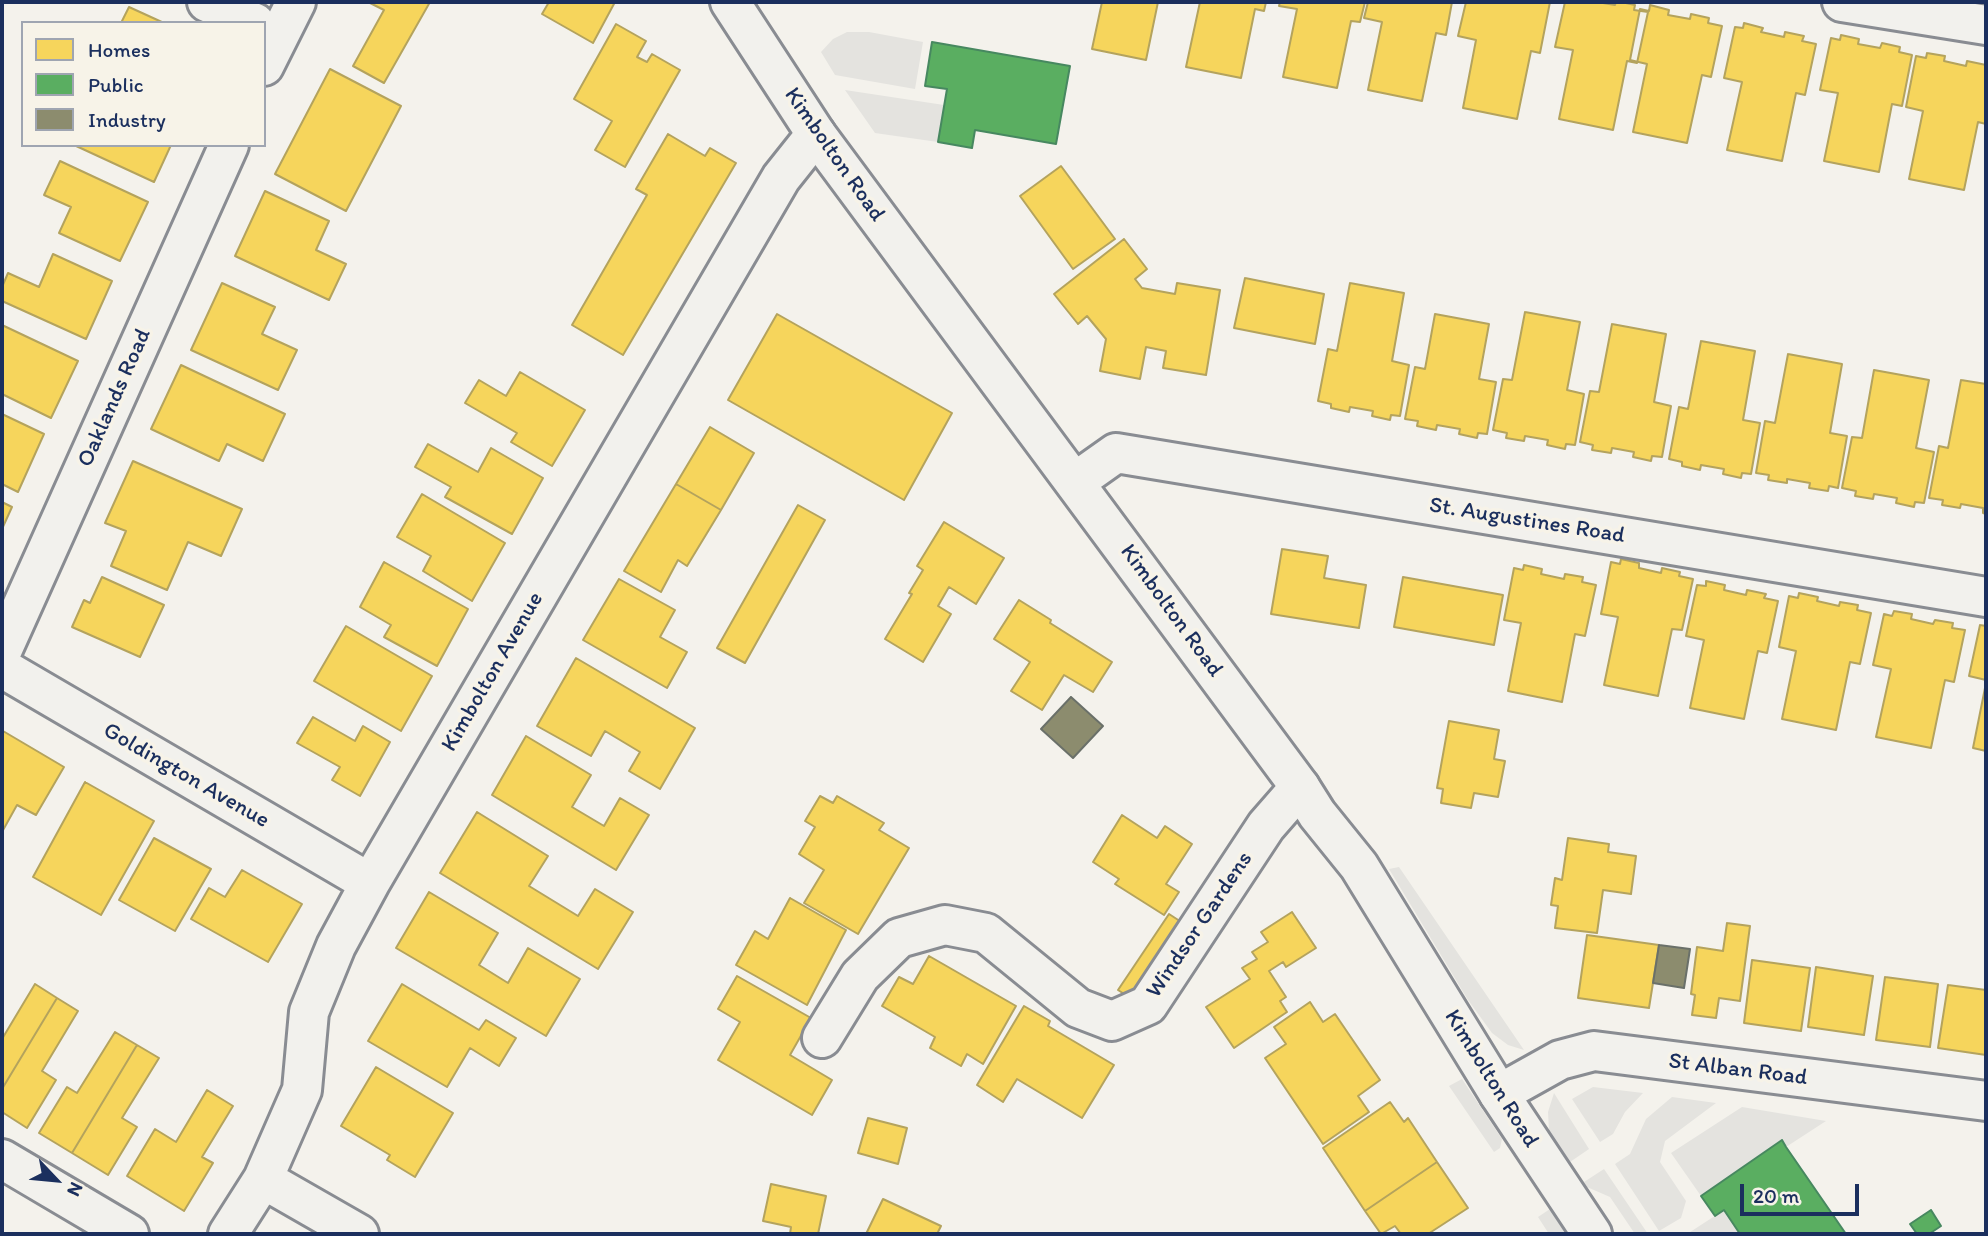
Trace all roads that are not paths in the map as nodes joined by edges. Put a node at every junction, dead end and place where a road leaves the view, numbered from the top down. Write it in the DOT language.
graph roads {
  1 [pos="207,2"];
  2 [pos="730,2"];
  3 [pos="1842,2"];
  4 [pos="251,21"];
  5 [pos="1986,25"];
  6 [pos="816,134"];
  7 [pos="228,147"];
  8 [pos="1075,482"];
  9 [pos="1986,597"];
  10 [pos="2,651"];
  11 [pos="2,668"];
  12 [pos="1300,787"];
  13 [pos="370,884"];
  14 [pos="822,1038"];
  15 [pos="1499,1094"];
  16 [pos="1986,1101"];
  17 [pos="2,1159"];
  18 [pos="263,1179"];
  19 [pos="129,1234"];
  20 [pos="228,1234"];
  21 [pos="359,1234"];
  22 [pos="1592,1234"];
  1 -- 4 [label="street"];
  2 -- 6 [label="street, Kimbolton Road"];
  3 -- 5 [label="street"];
  6 -- 8 [label="street, Kimbolton Road"];
  6 -- 13 [label="street, Kimbolton Avenue"];
  7 -- 10 [label="street, Oaklands Road"];
  8 -- 9 [label="street, St. Augustines Road"];
  8 -- 12 [label="street, Kimbolton Road"];
  11 -- 13 [label="street, Goldington Avenue"];
  12 -- 14 [label="street, Windsor Gardens"];
  12 -- 15 [label="street, Kimbolton Road"];
  13 -- 18 [label="street, Kimbolton Avenue"];
  15 -- 16 [label="street, St Alban Road"];
  15 -- 22 [label="street, Kimbolton Road"];
  17 -- 19 [label="street"];
  18 -- 20 [label="street, Kimbolton Avenue"];
  18 -- 21 [label="street"];
}
